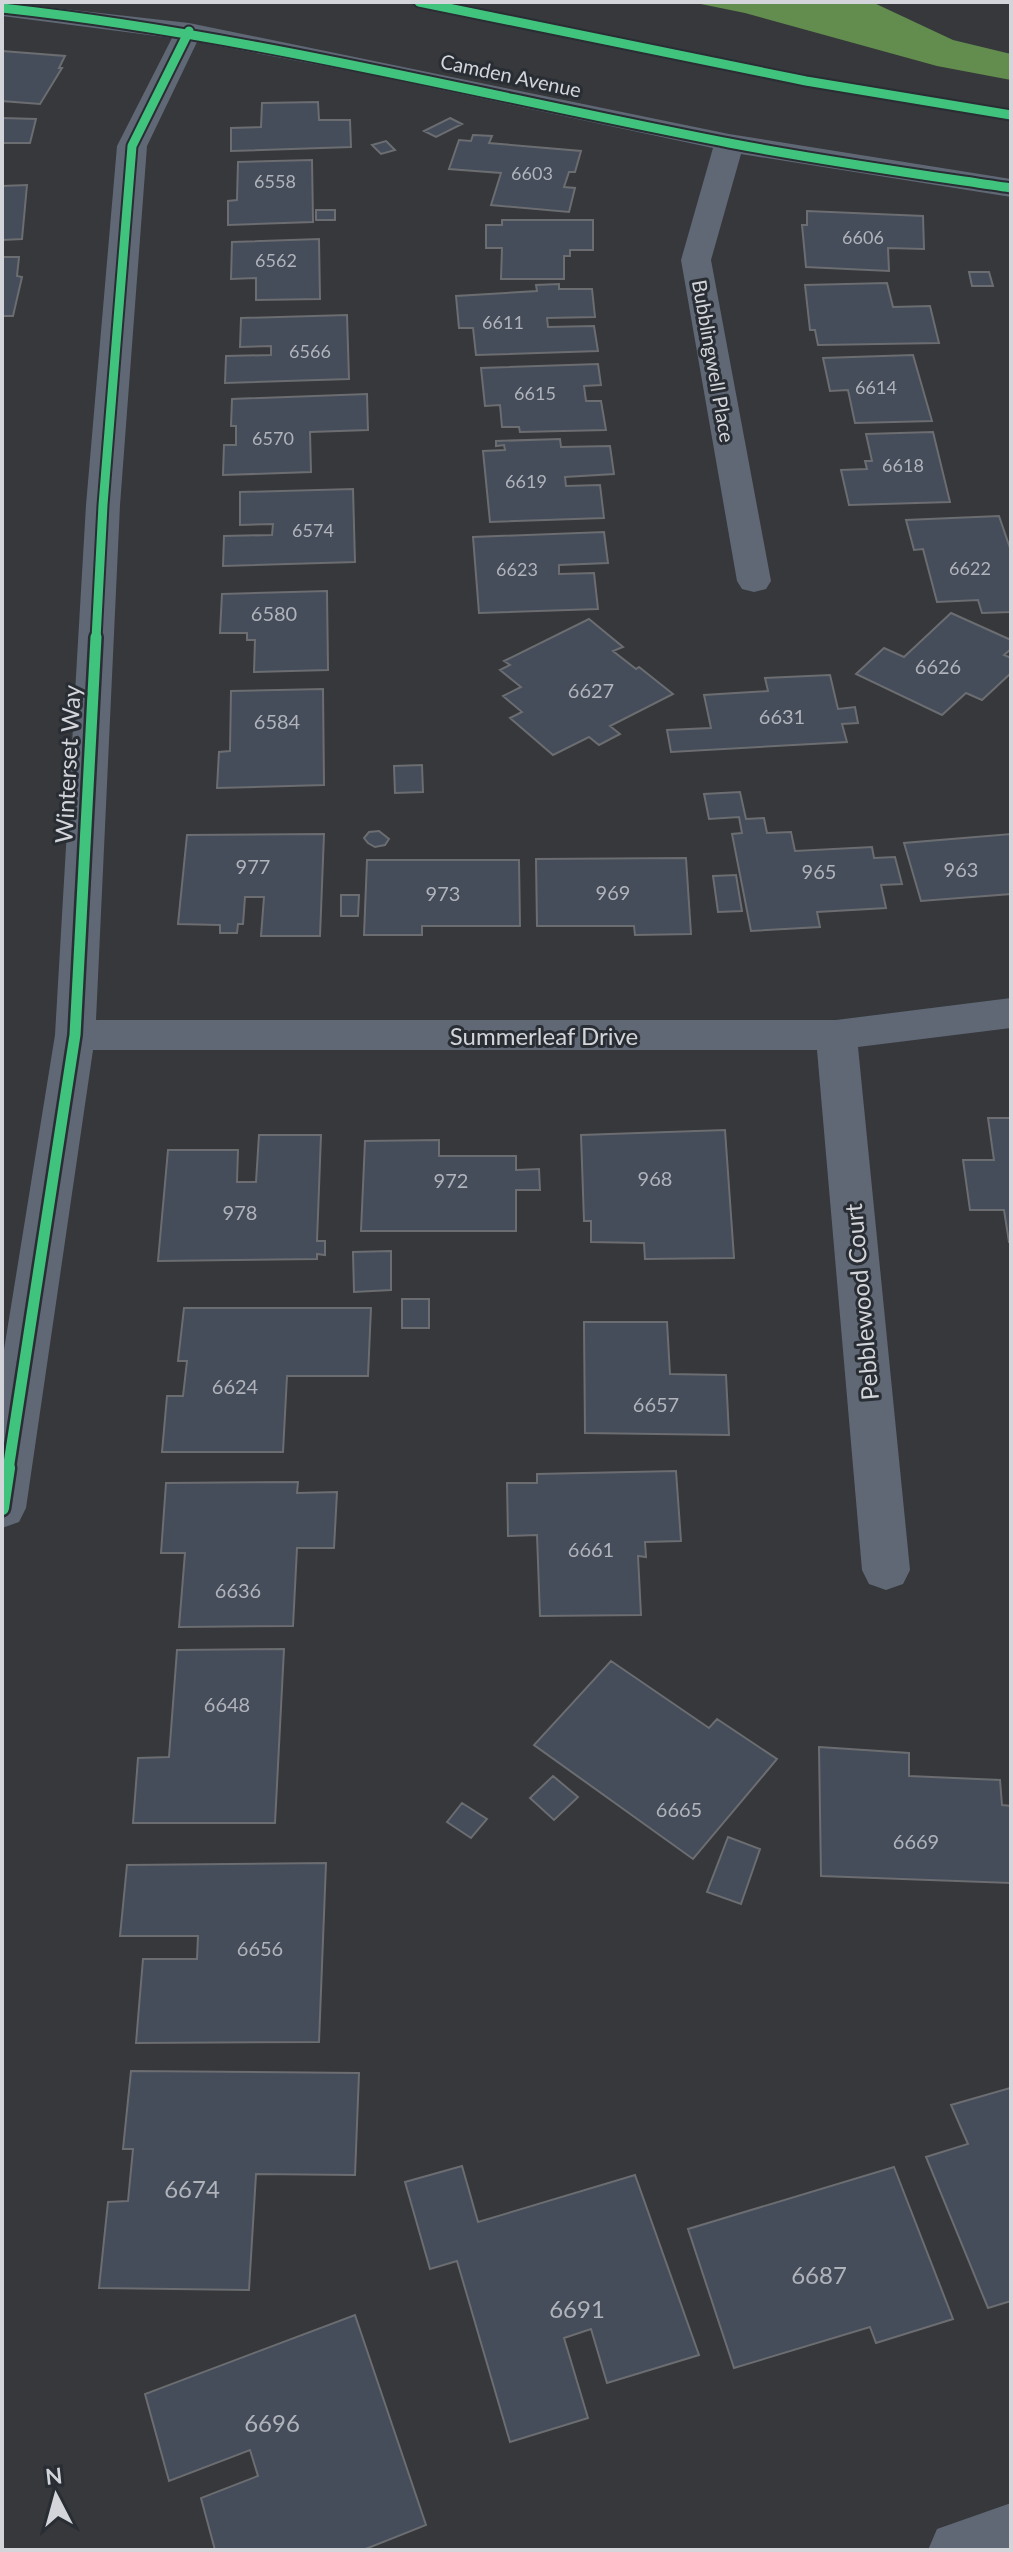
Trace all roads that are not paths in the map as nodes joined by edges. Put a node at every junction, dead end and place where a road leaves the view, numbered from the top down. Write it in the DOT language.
graph roads {
  1 [pos="2,8"];
  2 [pos="189,31"];
  3 [pos="729,143"];
  4 [pos="1011,188"];
  5 [pos="754,581"];
  6 [pos="1011,1013"];
  7 [pos="75,1035"];
  8 [pos="836,1035"];
  9 [pos="2,1508"];
  10 [pos="886,1570"];
  11 [pos="1011,2533"];
  12 [pos="958,2550"];
  1 -- 2 [label="street, Camden Avenue"];
  2 -- 3 [label="street, Camden Avenue"];
  2 -- 7 [label="street, Winterset Way"];
  3 -- 4 [label="street, Camden Avenue"];
  3 -- 5 [label="street, Bubblingwell Place"];
  6 -- 8 [label="street, Summerleaf Drive"];
  7 -- 8 [label="street, Summerleaf Drive"];
  7 -- 9 [label="street, Winterset Way"];
  8 -- 10 [label="street, Pebblewood Court"];
  11 -- 12 [label="street"];
}
